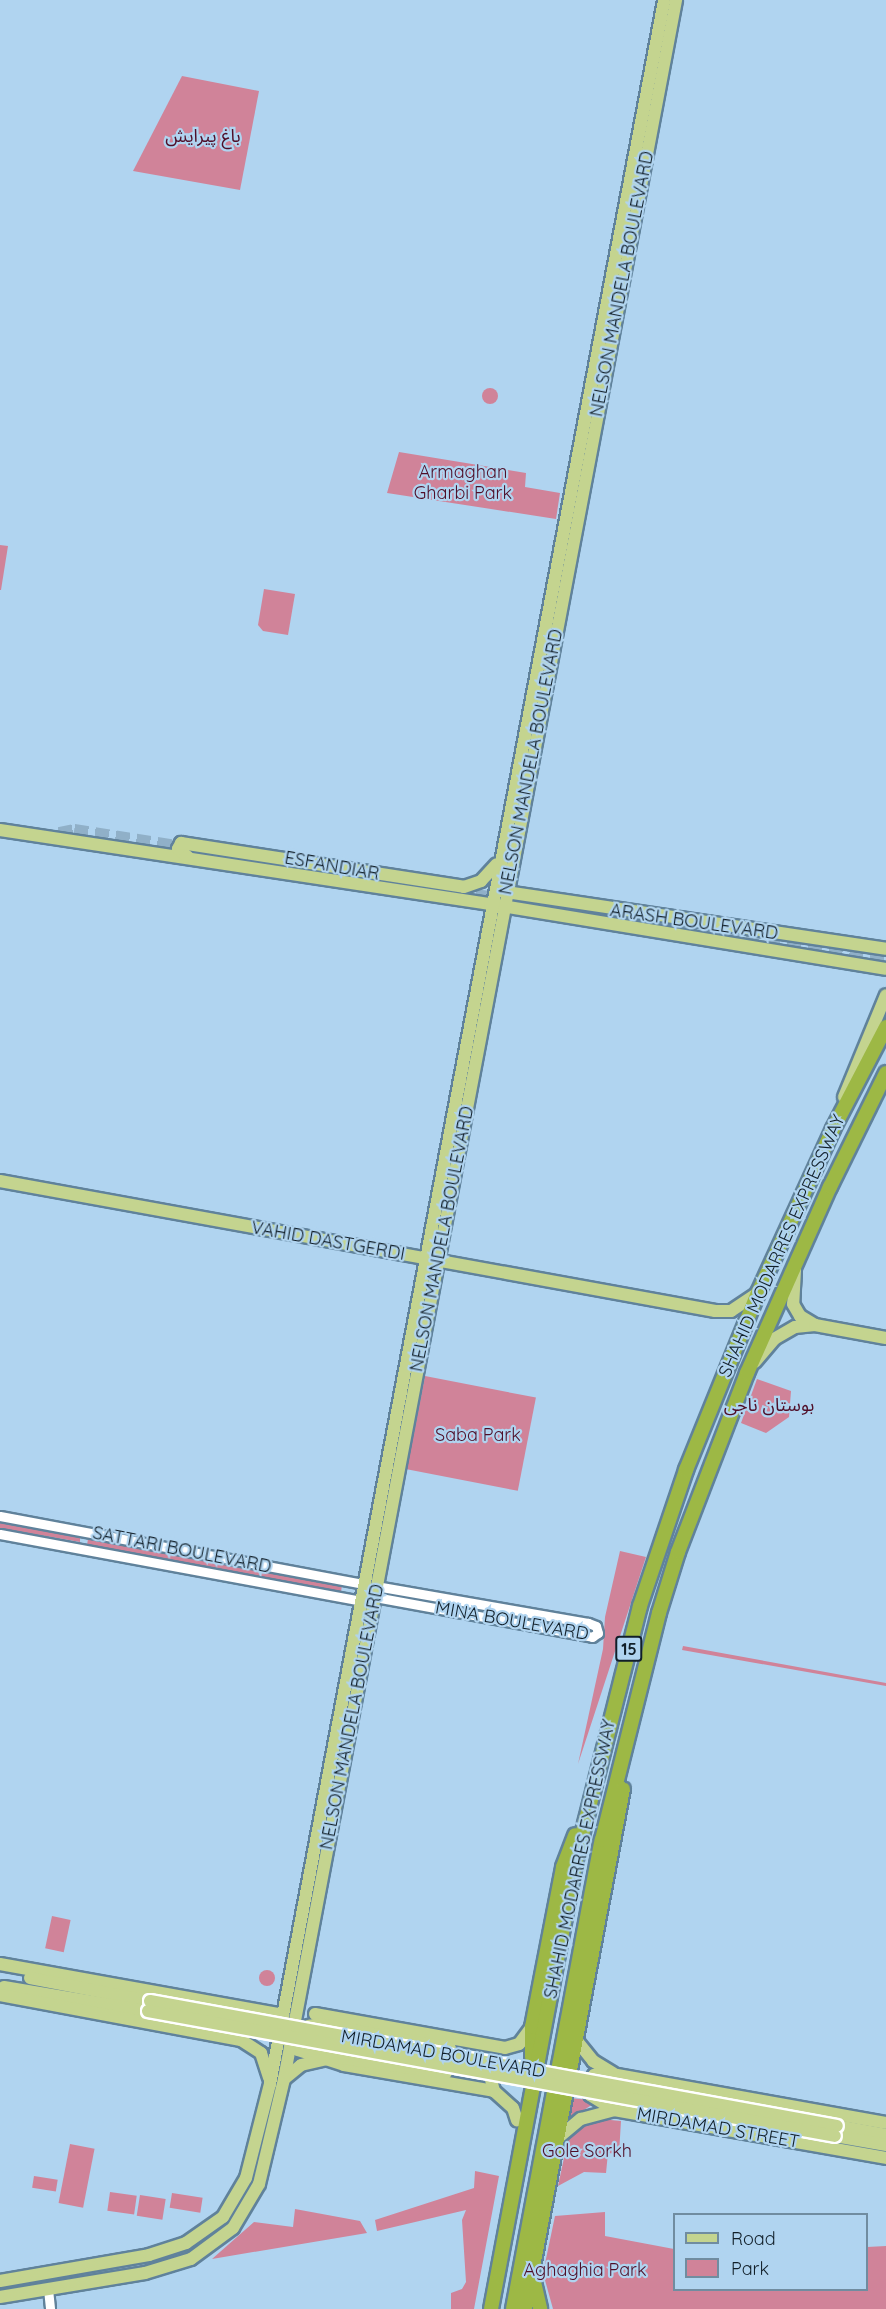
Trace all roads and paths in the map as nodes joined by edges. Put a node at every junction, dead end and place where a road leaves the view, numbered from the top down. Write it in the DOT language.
graph roads {
  1 [pos="664,0"];
  2 [pos="676,0"];
  3 [pos="0,823"];
  4 [pos="0,830"];
  5 [pos="115,847"];
  6 [pos="191,859"];
  7 [pos="498,863"];
  8 [pos="506,892"];
  9 [pos="490,904"];
  10 [pos="504,906"];
  11 [pos="525,910"];
  12 [pos="543,913"];
  13 [pos="500,928"];
  14 [pos="662,928"];
  15 [pos="885,949"];
  16 [pos="883,972"];
  17 [pos="886,996"];
  18 [pos="886,1027"];
  19 [pos="886,1073"];
  20 [pos="828,1139"];
  21 [pos="0,1181"];
  22 [pos="424,1258"];
  23 [pos="438,1260"];
  24 [pos="796,1260"];
  25 [pos="758,1293"];
  26 [pos="815,1325"];
  27 [pos="886,1338"];
  28 [pos="747,1373"];
  29 [pos="0,1516"];
  30 [pos="375,1524"];
  31 [pos="388,1526"];
  32 [pos="0,1534"];
  33 [pos="345,1581"];
  34 [pos="363,1584"];
  35 [pos="382,1592"];
  36 [pos="341,1598"];
  37 [pos="360,1601"];
  38 [pos="627,1730"];
  39 [pos="586,1812"];
  40 [pos="0,1964"];
  41 [pos="0,1972"];
  42 [pos="0,1987"];
  43 [pos="301,1992"];
  44 [pos="0,1995"];
  45 [pos="149,2006"];
  46 [pos="231,2006"];
  47 [pos="315,2014"];
  48 [pos="283,2015"];
  49 [pos="324,2024"];
  50 [pos="532,2027"];
  51 [pos="280,2030"];
  52 [pos="224,2036"];
  53 [pos="577,2041"];
  54 [pos="290,2050"];
  55 [pos="276,2052"];
  56 [pos="323,2059"];
  57 [pos="620,2076"];
  58 [pos="284,2079"];
  59 [pos="270,2084"];
  60 [pos="701,2090"];
  61 [pos="494,2091"];
  62 [pos="633,2094"];
  63 [pos="733,2096"];
  64 [pos="614,2110"];
  65 [pos="517,2120"];
  66 [pos="692,2123"];
  67 [pos="886,2123"];
  68 [pos="737,2131"];
  69 [pos="836,2131"];
  70 [pos="886,2135"];
  71 [pos="558,2138"];
  72 [pos="886,2145"];
  73 [pos="886,2158"];
  74 [pos="536,2252"];
  75 [pos="0,2280"];
  76 [pos="48,2289"];
  77 [pos="0,2297"];
  78 [pos="50,2309"];
  79 [pos="483,2309"];
  80 [pos="491,2309"];
  81 [pos="513,2309"];
  82 [pos="525,2309"];
  83 [pos="540,2309"];
  1 -- 7 [label="main road, NELSON MANDELA BOULEVARD"];
  2 -- 8 [label="main road, NELSON MANDELA BOULEVARD"];
  3 -- 5 [label="main road, ESFANDIAR"];
  4 -- 5 [label="main road, ESFANDIAR"];
  5 -- 6 [label="main road, ESFANDIAR"];
  6 -- 7 [label="main road, ESFANDIAR"];
  6 -- 9 [label="main road, ESFANDIAR"];
  7 -- 9 [label="main road, NELSON MANDELA BOULEVARD"];
  8 -- 10 [label="main road, NELSON MANDELA BOULEVARD"];
  8 -- 15 [label="main road, ARASH BOULEVARD"];
  9 -- 10 [label="main road, ARASH BOULEVARD"];
  9 -- 22 [label="main road, NELSON MANDELA BOULEVARD"];
  10 -- 11 [label="main road, ARASH BOULEVARD"];
  10 -- 13 [label="main road, NELSON MANDELA BOULEVARD"];
  11 -- 12 [label="main road, ARASH BOULEVARD"];
  11 -- 13 [label="main road"];
  12 -- 14 [label="main road, ARASH BOULEVARD"];
  12 -- 16 [label="main road, ARASH BOULEVARD"];
  13 -- 23 [label="main road, NELSON MANDELA BOULEVARD"];
  17 -- 20 [label="main road"];
  18 -- 20 [label="highway, SHAHID MODARRES EXPRESSWAY / 15"];
  19 -- 24 [label="highway, SHAHID MODARRES EXPRESSWAY / 15"];
  20 -- 25 [label="highway, SHAHID MODARRES EXPRESSWAY / 15"];
  21 -- 22 [label="main road, VAHID DASTGERDI"];
  22 -- 23 [label="main road, VAHID DASTGERDI"];
  22 -- 30 [label="main road, NELSON MANDELA BOULEVARD"];
  23 -- 25 [label="main road, VAHID DASTGERDI"];
  23 -- 31 [label="main road, NELSON MANDELA BOULEVARD"];
  24 -- 26 [label="main road"];
  24 -- 28 [label="highway, SHAHID MODARRES EXPRESSWAY / 15"];
  25 -- 39 [label="highway, SHAHID MODARRES EXPRESSWAY / 15"];
  26 -- 27 [label="main road"];
  26 -- 28 [label="main road"];
  28 -- 38 [label="highway, SHAHID MODARRES EXPRESSWAY / 15"];
  29 -- 33 [label="street, SATTARI BOULEVARD"];
  30 -- 31 [label="main road"];
  30 -- 34 [label="main road, NELSON MANDELA BOULEVARD"];
  31 -- 35 [label="main road, NELSON MANDELA BOULEVARD"];
  32 -- 36 [label="street, SATTARI BOULEVARD"];
  33 -- 34 [label="street, SATTARI BOULEVARD"];
  33 -- 36 [label="street"];
  34 -- 37 [label="main road, NELSON MANDELA BOULEVARD"];
  35 -- 35 [label="street, MINA BOULEVARD"];
  35 -- 43 [label="main road, NELSON MANDELA BOULEVARD"];
  36 -- 37 [label="street, SATTARI BOULEVARD"];
  37 -- 48 [label="main road, NELSON MANDELA BOULEVARD"];
  38 -- 53 [label="highway"];
  38 -- 81 [label="highway, SHAHID MODARRES EXPRESSWAY / 15"];
  39 -- 50 [label="highway"];
  39 -- 80 [label="highway, SHAHID MODARRES EXPRESSWAY / 15"];
  40 -- 46 [label="main road"];
  41 -- 45 [label="main road, MIRDAMAD BOULEVARD"];
  42 -- 45 [label="main road, MIRDAMAD BOULEVARD"];
  43 -- 47 [label="main road"];
  43 -- 54 [label="main road, NELSON MANDELA BOULEVARD"];
  44 -- 52 [label="main road"];
  45 -- 62 [label="main road, MIRDAMAD BOULEVARD, bridge"];
  46 -- 48 [label="main road"];
  46 -- 52 [label="main road"];
  47 -- 49 [label="main road"];
  47 -- 50 [label="main road"];
  48 -- 51 [label="main road, NELSON MANDELA BOULEVARD"];
  49 -- 61 [label="main road"];
  49 -- 62 [label="main road, bridge"];
  50 -- 65 [label="highway"];
  51 -- 54 [label="main road"];
  51 -- 55 [label="main road, NELSON MANDELA BOULEVARD"];
  52 -- 59 [label="main road"];
  53 -- 57 [label="main road"];
  53 -- 71 [label="highway"];
  54 -- 55 [label="main road"];
  54 -- 56 [label="main road"];
  54 -- 58 [label="main road, NELSON MANDELA BOULEVARD"];
  55 -- 59 [label="main road, NELSON MANDELA BOULEVARD"];
  56 -- 58 [label="main road"];
  56 -- 61 [label="main road"];
  56 -- 62 [label="main road, bridge"];
  57 -- 60 [label="main road, MIRDAMAD STREET"];
  57 -- 64 [label="main road"];
  58 -- 76 [label="main road, NELSON MANDELA BOULEVARD"];
  59 -- 75 [label="main road, NELSON MANDELA BOULEVARD"];
  60 -- 63 [label="main road, MIRDAMAD STREET"];
  60 -- 66 [label="main road"];
  61 -- 65 [label="main road"];
  62 -- 69 [label="main road, MIRDAMAD BOULEVARD, bridge"];
  63 -- 67 [label="main road, MIRDAMAD STREET"];
  63 -- 68 [label="main road"];
  64 -- 66 [label="main road, MIRDAMAD STREET"];
  64 -- 71 [label="main road, MIRDAMAD STREET"];
  65 -- 79 [label="highway"];
  66 -- 68 [label="main road, MIRDAMAD STREET"];
  68 -- 73 [label="main road, MIRDAMAD STREET"];
  69 -- 70 [label="main road, MIRDAMAD BOULEVARD"];
  69 -- 72 [label="main road, MIRDAMAD BOULEVARD"];
  71 -- 74 [label="highway"];
  74 -- 82 [label="highway"];
  74 -- 83 [label="highway"];
  76 -- 77 [label="main road, NELSON MANDELA BOULEVARD"];
  76 -- 78 [label="street"];
}
